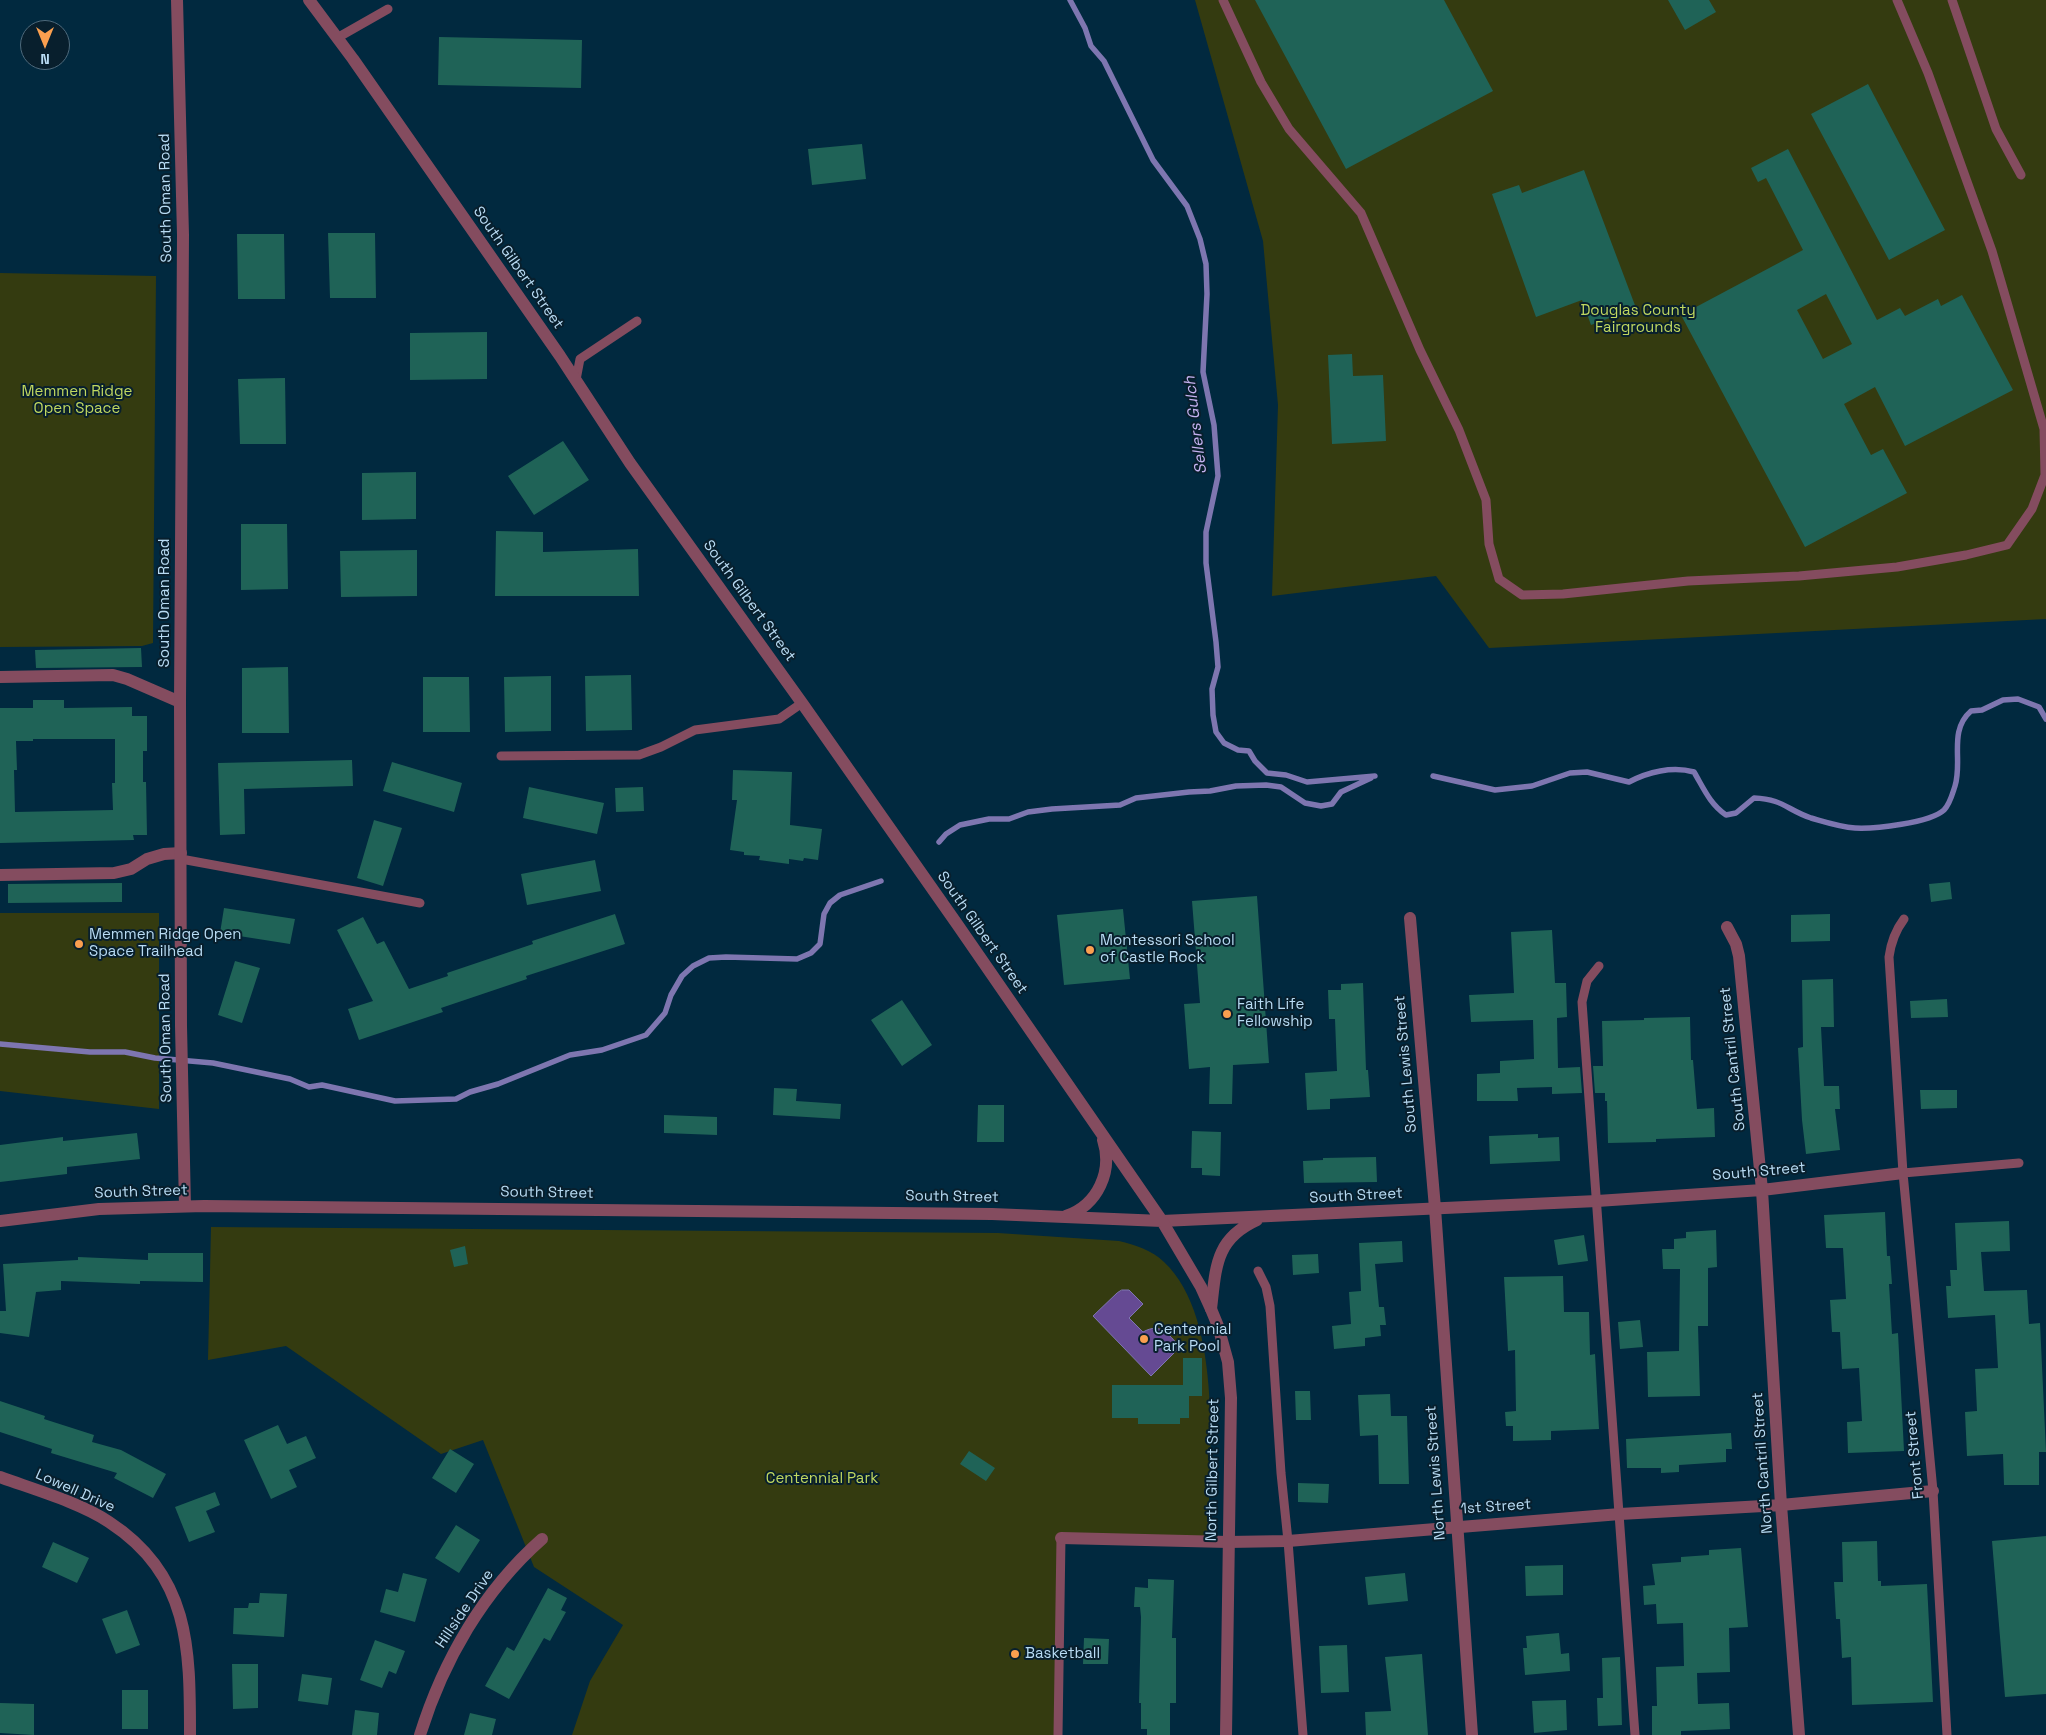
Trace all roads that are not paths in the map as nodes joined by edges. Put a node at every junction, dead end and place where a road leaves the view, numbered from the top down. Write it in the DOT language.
graph roads {
  1 [pos="177,0"];
  2 [pos="310,0"];
  3 [pos="1223,0"];
  4 [pos="1898,0"];
  5 [pos="1952,0"];
  6 [pos="388,9"];
  7 [pos="337,38"];
  8 [pos="2021,175"];
  9 [pos="637,321"];
  10 [pos="576,380"];
  11 [pos="0,677"];
  12 [pos="180,702"];
  13 [pos="802,704"];
  14 [pos="501,756"];
  15 [pos="181,856"];
  16 [pos="0,874"];
  17 [pos="420,903"];
  18 [pos="1410,918"];
  19 [pos="1904,918"];
  20 [pos="1727,927"];
  21 [pos="1599,966"];
  22 [pos="1100,1131"];
  23 [pos="2019,1163"];
  24 [pos="1903,1173"];
  25 [pos="1762,1190"];
  26 [pos="1597,1201"];
  27 [pos="185,1206"];
  28 [pos="1435,1208"];
  29 [pos="1062,1218"];
  30 [pos="1262,1218"];
  31 [pos="0,1221"];
  32 [pos="1162,1221"];
  33 [pos="1258,1271"];
  34 [pos="1211,1309"];
  35 [pos="0,1477"];
  36 [pos="1933,1491"];
  37 [pos="1781,1505"];
  38 [pos="1620,1514"];
  39 [pos="1456,1526"];
  40 [pos="1061,1538"];
  41 [pos="542,1539"];
  42 [pos="1288,1541"];
  43 [pos="1228,1542"];
  44 [pos="190,1735"];
  45 [pos="420,1735"];
  46 [pos="1058,1735"];
  47 [pos="1226,1735"];
  48 [pos="1303,1735"];
  49 [pos="1472,1735"];
  50 [pos="1636,1735"];
  51 [pos="1800,1735"];
  52 [pos="1947,1735"];
  1 -- 12 [label="street, South Oman Road"];
  2 -- 7 [label="street, South Gilbert Street"];
  3 -- 4 [label="lane"];
  5 -- 8 [label="lane"];
  6 -- 7 [label="lane"];
  7 -- 10 [label="street, South Gilbert Street"];
  9 -- 10 [label="lane"];
  10 -- 13 [label="street, South Gilbert Street"];
  11 -- 12 [label="street"];
  12 -- 15 [label="street, South Oman Road"];
  13 -- 14 [label="lane"];
  13 -- 22 [label="street, South Gilbert Street"];
  15 -- 16 [label="street"];
  15 -- 17 [label="lane"];
  15 -- 27 [label="street, South Oman Road"];
  18 -- 28 [label="street, South Lewis Street"];
  19 -- 24 [label="lane, Front Street"];
  20 -- 25 [label="street, South Cantril Street"];
  21 -- 26 [label="lane"];
  22 -- 29 [label="street"];
  22 -- 32 [label="street, South Gilbert Street"];
  23 -- 24 [label="lane"];
  24 -- 25 [label="street, South Street"];
  24 -- 36 [label="lane, Front Street"];
  25 -- 26 [label="street, South Street"];
  25 -- 37 [label="street, North Cantril Street"];
  26 -- 28 [label="street, South Street"];
  26 -- 38 [label="lane"];
  27 -- 29 [label="street, South Street"];
  27 -- 31 [label="street, South Street"];
  28 -- 30 [label="street, South Street"];
  28 -- 39 [label="street, North Lewis Street"];
  29 -- 32 [label="street, South Street"];
  30 -- 32 [label="street, South Street"];
  30 -- 34 [label="street"];
  32 -- 34 [label="street, North Gilbert Street"];
  33 -- 42 [label="lane"];
  34 -- 43 [label="street, North Gilbert Street"];
  35 -- 44 [label="street, Lowell Drive"];
  36 -- 37 [label="street, 1st Street"];
  36 -- 52 [label="lane, Front Street"];
  37 -- 38 [label="street, 1st Street"];
  37 -- 51 [label="street, North Cantril Street"];
  38 -- 39 [label="street, 1st Street"];
  38 -- 50 [label="lane"];
  39 -- 42 [label="street, 1st Street"];
  39 -- 49 [label="street, North Lewis Street"];
  40 -- 43 [label="street, 1st Street"];
  40 -- 46 [label="lane"];
  41 -- 45 [label="street, Hillside Drive"];
  42 -- 43 [label="street, 1st Street"];
  42 -- 48 [label="lane"];
  43 -- 47 [label="street, North Gilbert Street"];
}
